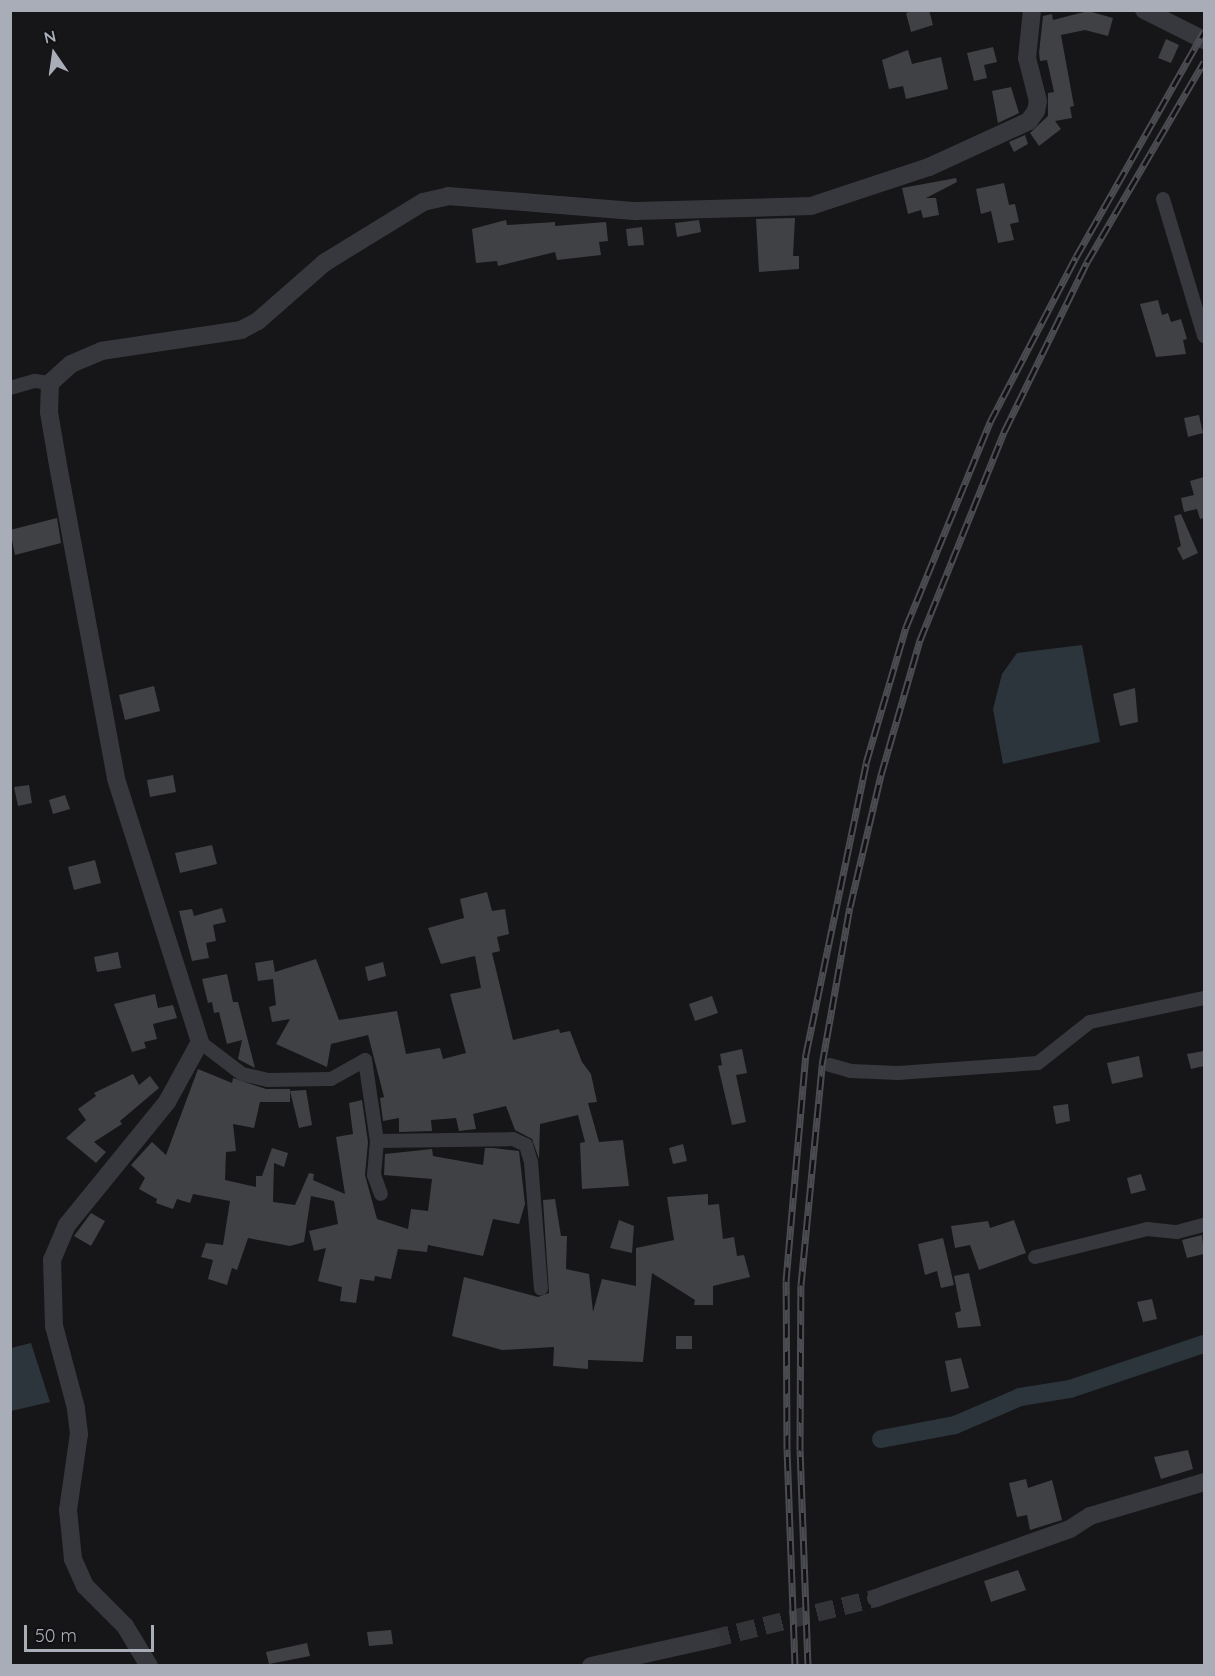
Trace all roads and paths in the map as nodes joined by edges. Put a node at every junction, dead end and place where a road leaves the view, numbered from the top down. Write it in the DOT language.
graph roads {
  1 [pos="1032,10"];
  2 [pos="1144,10"];
  3 [pos="1204,39"];
  4 [pos="1163,199"];
  5 [pos="1204,336"];
  6 [pos="50,383"];
  7 [pos="10,388"];
  8 [pos="1204,998"];
  9 [pos="201,1042"];
  10 [pos="830,1065"];
  11 [pos="377,1141"];
  12 [pos="381,1194"];
  13 [pos="1204,1225"];
  14 [pos="1035,1257"];
  15 [pos="541,1290"];
  16 [pos="1204,1482"];
  17 [pos="876,1598"];
  18 [pos="712,1639"];
  19 [pos="149,1665"];
  20 [pos="591,1665"];
  1 -- 6 [label="street"];
  2 -- 3 [label="street"];
  4 -- 5 [label="street"];
  6 -- 7 [label="street"];
  6 -- 9 [label="street"];
  8 -- 10 [label="street"];
  9 -- 11 [label="street"];
  9 -- 19 [label="street"];
  11 -- 12 [label="street"];
  11 -- 15 [label="street"];
  13 -- 14 [label="street"];
  16 -- 17 [label="street"];
  18 -- 20 [label="street"];
}
